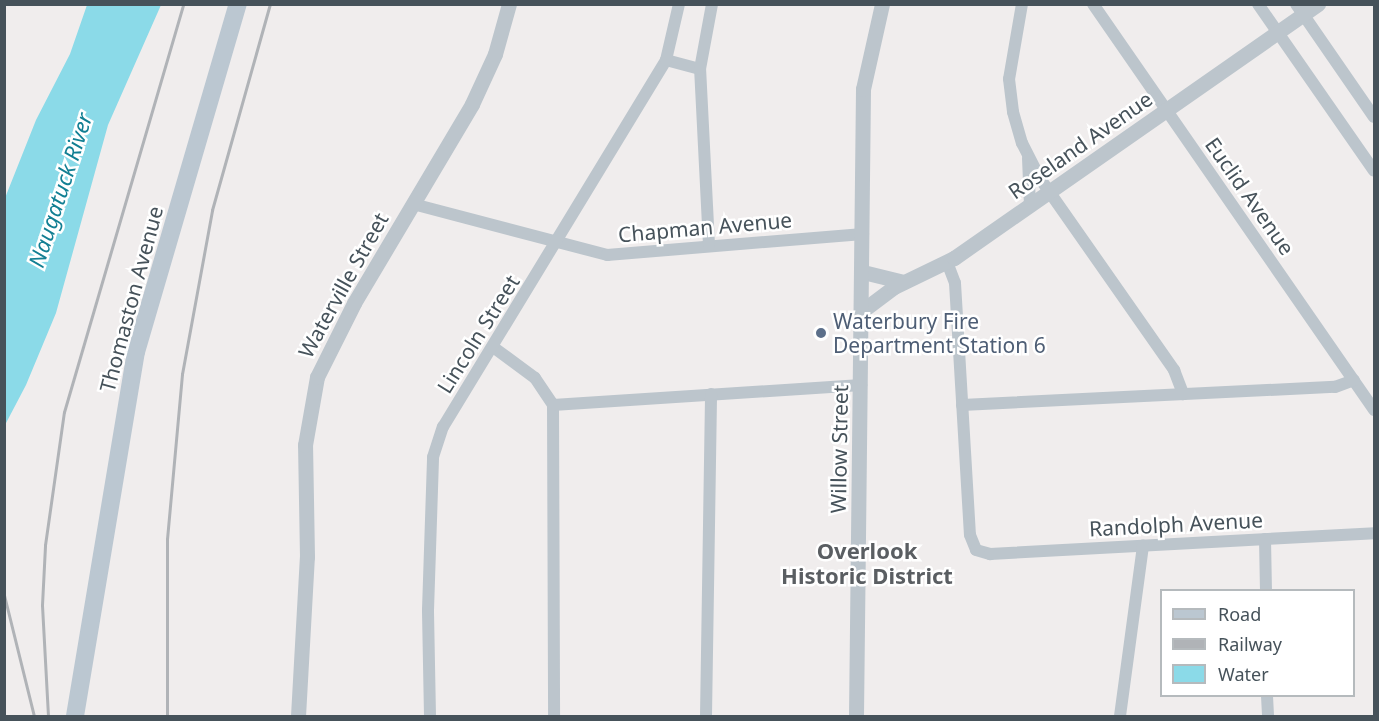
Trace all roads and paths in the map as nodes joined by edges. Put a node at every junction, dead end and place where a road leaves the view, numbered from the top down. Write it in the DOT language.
graph roads {
  1 [pos="238,4"];
  2 [pos="509,4"];
  3 [pos="679,4"];
  4 [pos="712,4"];
  5 [pos="882,4"];
  6 [pos="1022,4"];
  7 [pos="1093,4"];
  8 [pos="1258,4"];
  9 [pos="1318,4"];
  10 [pos="1300,10"];
  11 [pos="1278,33"];
  12 [pos="666,60"];
  13 [pos="700,69"];
  14 [pos="1166,110"];
  15 [pos="1374,117"];
  16 [pos="1028,157"];
  17 [pos="1374,169"];
  18 [pos="1050,192"];
  19 [pos="413,204"];
  20 [pos="1030,205"];
  21 [pos="863,234"];
  22 [pos="557,242"];
  23 [pos="709,245"];
  24 [pos="948,262"];
  25 [pos="862,272"];
  26 [pos="904,282"];
  27 [pos="862,311"];
  28 [pos="493,348"];
  29 [pos="1354,380"];
  30 [pos="861,385"];
  31 [pos="711,394"];
  32 [pos="1184,394"];
  33 [pos="553,405"];
  34 [pos="962,405"];
  35 [pos="1374,410"];
  36 [pos="1374,533"];
  37 [pos="1265,539"];
  38 [pos="1143,546"];
  39 [pos="1266,589"];
  40 [pos="1267,697"];
  41 [pos="75,717"];
  42 [pos="298,717"];
  43 [pos="430,717"];
  44 [pos="554,717"];
  45 [pos="706,717"];
  46 [pos="856,717"];
  47 [pos="1120,717"];
  48 [pos="1268,717"];
  1 -- 41 [label="main road, Thomaston Avenue"];
  2 -- 19 [label="street, Waterville Street"];
  3 -- 12 [label="street, Lincoln Street"];
  4 -- 13 [label="street"];
  5 -- 21 [label="street, Willow Street"];
  6 -- 16 [label="street"];
  7 -- 14 [label="street, Euclid Avenue"];
  8 -- 11 [label="street"];
  9 -- 10 [label="street, Roseland Avenue"];
  10 -- 11 [label="street, Roseland Avenue"];
  10 -- 15 [label="street"];
  11 -- 14 [label="street, Roseland Avenue"];
  11 -- 17 [label="street"];
  12 -- 13 [label="street"];
  12 -- 22 [label="street, Lincoln Street"];
  13 -- 23 [label="street"];
  14 -- 18 [label="street, Roseland Avenue"];
  14 -- 29 [label="street, Euclid Avenue"];
  16 -- 18 [label="street"];
  16 -- 20 [label="street"];
  18 -- 20 [label="street, Roseland Avenue"];
  18 -- 32 [label="street"];
  19 -- 22 [label="street, Chapman Avenue"];
  19 -- 42 [label="street, Waterville Street"];
  20 -- 24 [label="street, Roseland Avenue"];
  21 -- 23 [label="street, Chapman Avenue"];
  21 -- 25 [label="street, Willow Street"];
  22 -- 23 [label="street, Chapman Avenue"];
  22 -- 28 [label="street, Lincoln Street"];
  24 -- 26 [label="street, Roseland Avenue"];
  24 -- 34 [label="street"];
  25 -- 26 [label="street"];
  25 -- 27 [label="street, Willow Street"];
  26 -- 27 [label="street, Roseland Avenue"];
  27 -- 30 [label="street, Willow Street"];
  28 -- 33 [label="street"];
  28 -- 43 [label="street, Lincoln Street"];
  29 -- 32 [label="street"];
  29 -- 35 [label="street, Euclid Avenue"];
  30 -- 31 [label="street"];
  30 -- 46 [label="street, Willow Street"];
  31 -- 33 [label="street"];
  31 -- 45 [label="street"];
  32 -- 34 [label="street"];
  33 -- 44 [label="street"];
  34 -- 38 [label="street, Randolph Avenue"];
  36 -- 37 [label="street, Randolph Avenue"];
  37 -- 38 [label="street, Randolph Avenue"];
  37 -- 39 [label="street"];
  38 -- 47 [label="street"];
  40 -- 48 [label="street"];
}
